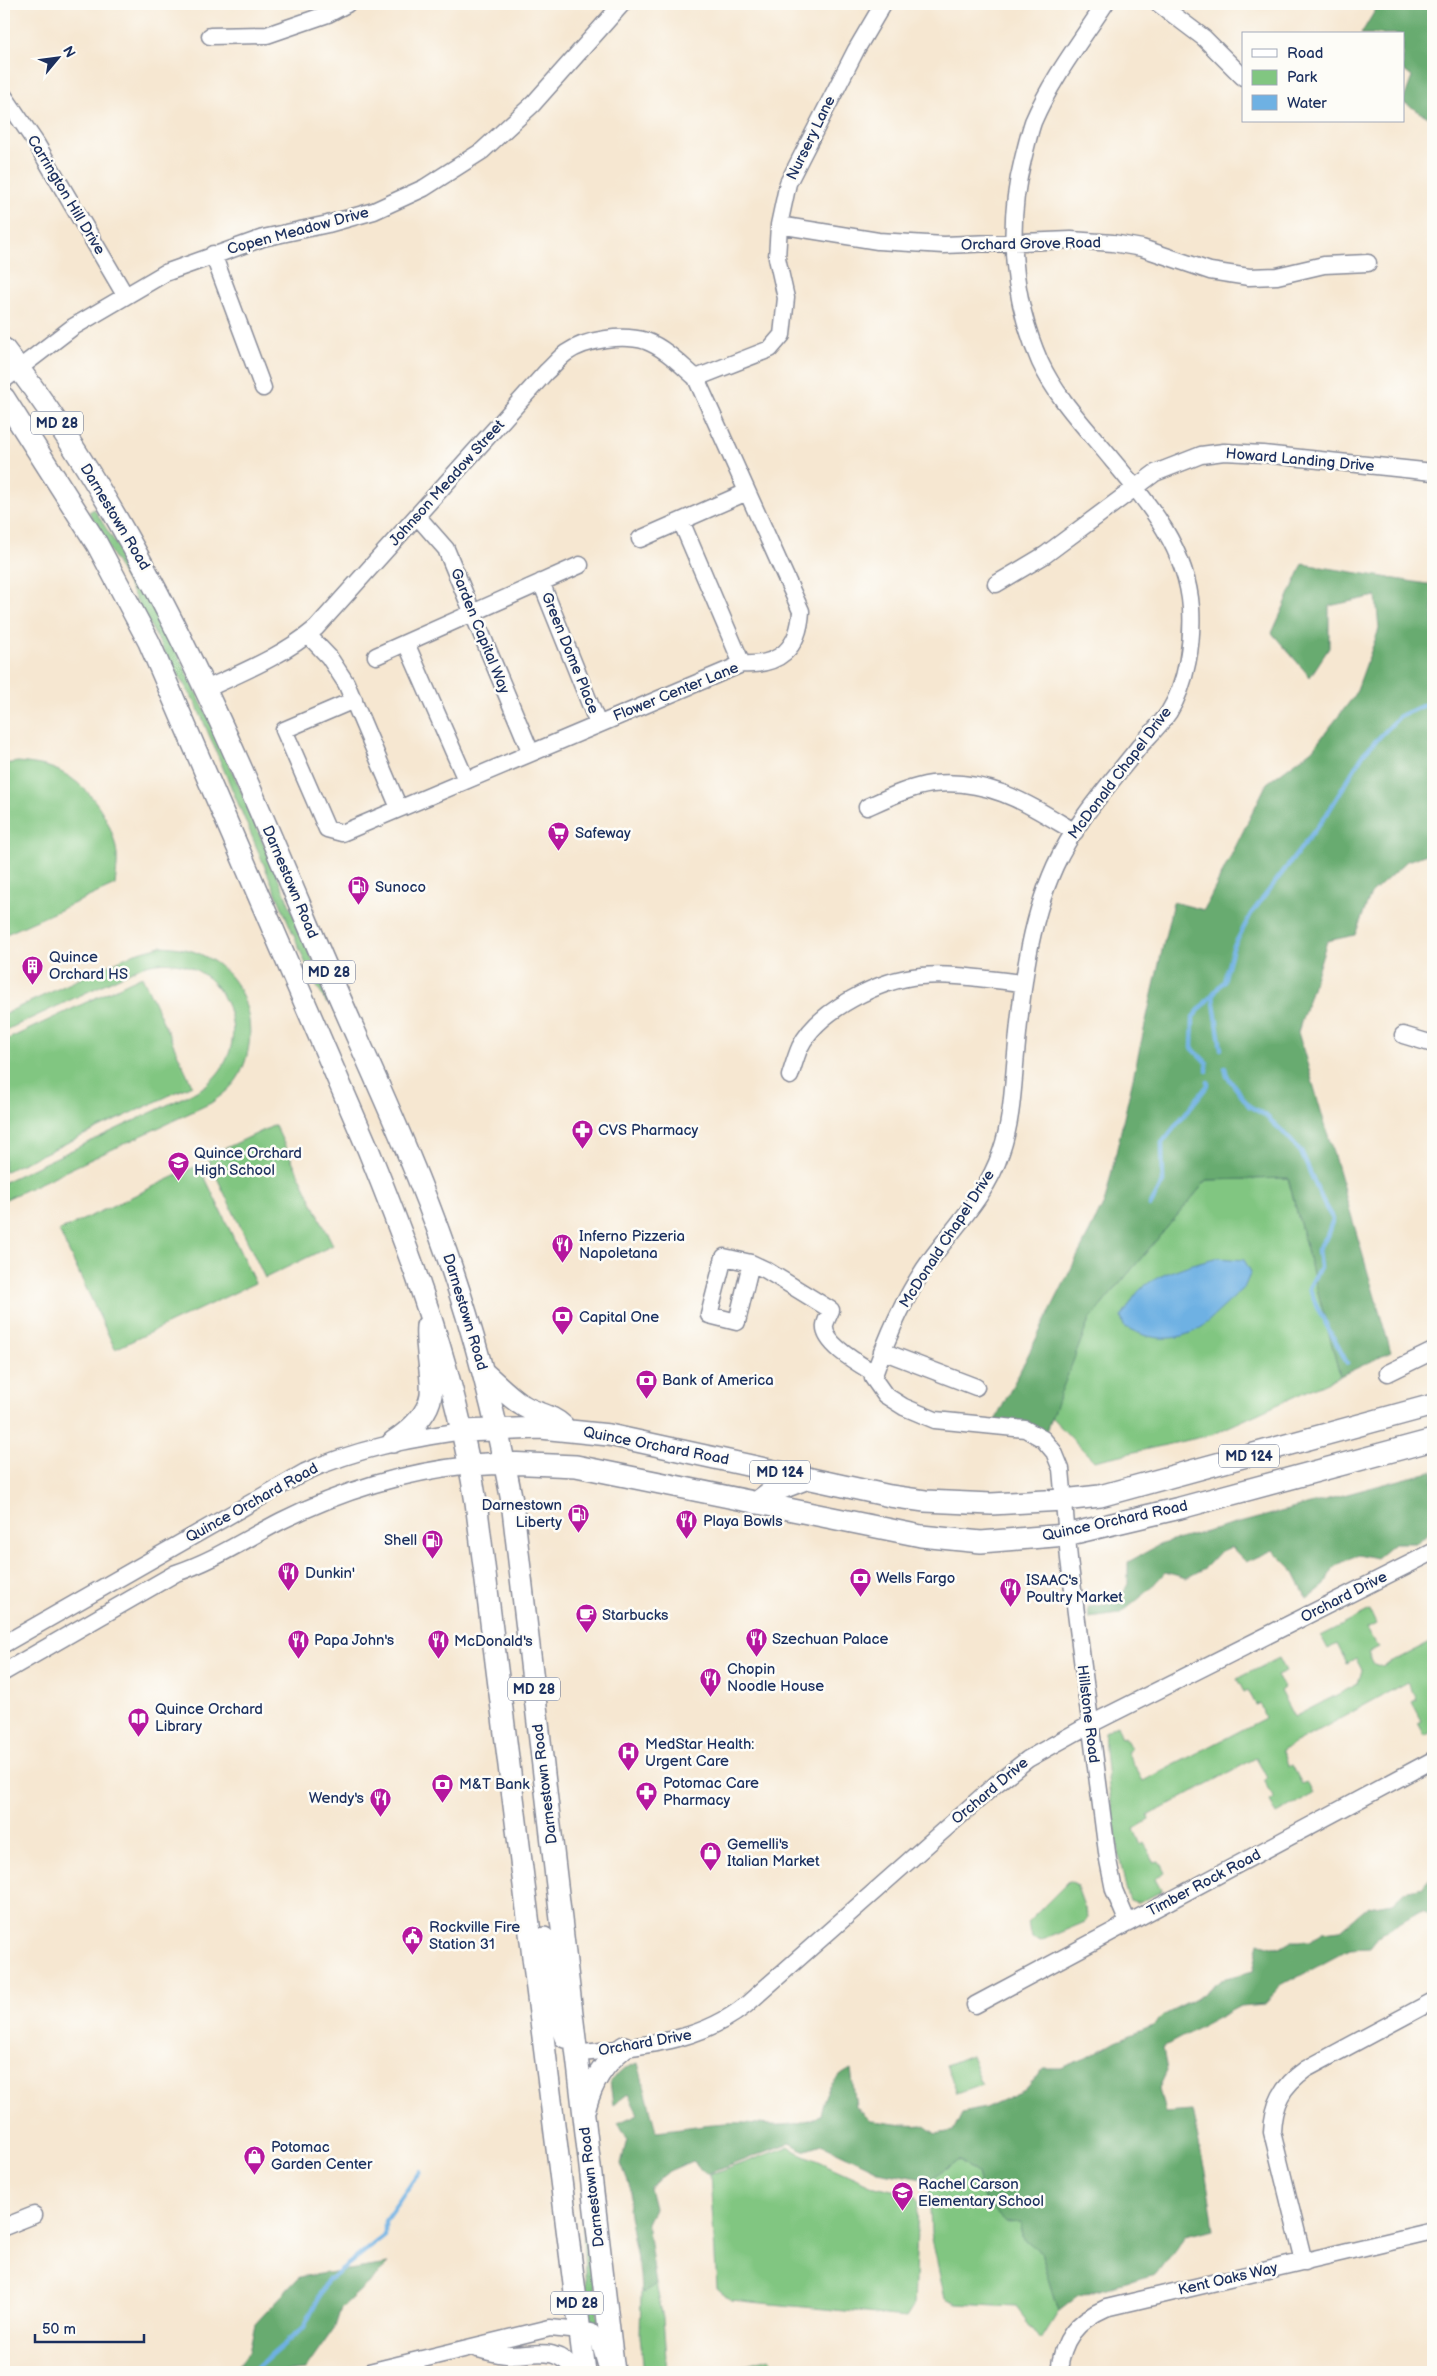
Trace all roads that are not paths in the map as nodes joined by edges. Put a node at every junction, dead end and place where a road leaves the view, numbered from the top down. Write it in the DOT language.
graph roads {
  1 [pos="347,4"];
  2 [pos="883,4"];
  3 [pos="1105,4"];
  4 [pos="1159,4"];
  5 [pos="617,5"];
  6 [pos="210,36"];
  7 [pos="1242,76"];
  8 [pos="4,96"];
  9 [pos="779,225"];
  10 [pos="1013,243"];
  11 [pos="213,254"];
  12 [pos="1368,263"];
  13 [pos="125,295"];
  14 [pos="4,349"];
  15 [pos="11,374"];
  16 [pos="696,378"];
  17 [pos="264,388"];
  18 [pos="4,398"];
  19 [pos="1433,472"];
  20 [pos="1135,487"];
  21 [pos="747,492"];
  22 [pos="417,516"];
  23 [pos="682,521"];
  24 [pos="640,539"];
  25 [pos="580,565"];
  26 [pos="541,582"];
  27 [pos="996,584"];
  28 [pos="473,612"];
  29 [pos="308,635"];
  30 [pos="406,643"];
  31 [pos="376,656"];
  32 [pos="742,664"];
  33 [pos="206,688"];
  34 [pos="354,700"];
  35 [pos="598,724"];
  36 [pos="530,753"];
  37 [pos="466,780"];
  38 [pos="867,807"];
  39 [pos="400,808"];
  40 [pos="1074,832"];
  41 [pos="1023,983"];
  42 [pos="1403,1035"];
  43 [pos="1433,1044"];
  44 [pos="790,1076"];
  45 [pos="751,1263"];
  46 [pos="429,1308"];
  47 [pos="882,1351"];
  48 [pos="1433,1351"];
  49 [pos="483,1372"];
  50 [pos="1388,1373"];
  51 [pos="874,1374"];
  52 [pos="976,1387"];
  53 [pos="1433,1405"];
  54 [pos="498,1429"];
  55 [pos="566,1429"];
  56 [pos="463,1431"];
  57 [pos="1433,1440"];
  58 [pos="393,1442"];
  59 [pos="505,1463"];
  60 [pos="470,1465"];
  61 [pos="808,1478"];
  62 [pos="1063,1500"];
  63 [pos="756,1503"];
  64 [pos="1066,1535"];
  65 [pos="1433,1552"];
  66 [pos="4,1644"];
  67 [pos="4,1672"];
  68 [pos="1089,1725"];
  69 [pos="1433,1760"];
  70 [pos="524,1882"];
  71 [pos="1128,1923"];
  72 [pos="1433,2001"];
  73 [pos="975,2005"];
  74 [pos="624,2047"];
  75 [pos="576,2054"];
  76 [pos="584,2116"];
  77 [pos="34,2215"];
  78 [pos="4,2227"];
  79 [pos="1433,2230"];
  80 [pos="569,2234"];
  81 [pos="1304,2262"];
  82 [pos="581,2330"];
  83 [pos="472,2348"];
  84 [pos="369,2372"];
  85 [pos="576,2372"];
  86 [pos="585,2372"];
  87 [pos="609,2372"];
  88 [pos="614,2372"];
  89 [pos="1059,2372"];
  1 -- 6 [label="street"];
  2 -- 9 [label="street, Nursery Lane"];
  3 -- 10 [label="street, McDonald Chapel Drive"];
  4 -- 7 [label="street"];
  5 -- 11 [label="street, Copen Meadow Drive"];
  8 -- 13 [label="street, Carrington Hill Drive"];
  9 -- 10 [label="street, Orchard Grove Road"];
  9 -- 16 [label="street, Nursery Lane"];
  10 -- 12 [label="street, Orchard Grove Road"];
  10 -- 20 [label="street, McDonald Chapel Drive"];
  11 -- 13 [label="street, Copen Meadow Drive"];
  11 -- 17 [label="street"];
  13 -- 15 [label="street, Copen Meadow Drive"];
  14 -- 15 [label="main road, Darnestown Road / MD 28"];
  15 -- 33 [label="main road, Darnestown Road / MD 28"];
  16 -- 21 [label="street, Flower Center Lane"];
  16 -- 22 [label="street, Johnson Meadow Street"];
  18 -- 46 [label="main road, Darnestown Road / MD 28"];
  19 -- 20 [label="street, Howard Landing Drive"];
  20 -- 27 [label="street, Howard Landing Drive"];
  20 -- 40 [label="street, McDonald Chapel Drive"];
  21 -- 23 [label="street"];
  21 -- 32 [label="street, Flower Center Lane"];
  22 -- 28 [label="street, Garden Capital Way"];
  22 -- 29 [label="street, Johnson Meadow Street"];
  23 -- 24 [label="street"];
  23 -- 32 [label="street"];
  25 -- 26 [label="street, Green Dome Place"];
  26 -- 28 [label="street, Green Dome Place"];
  26 -- 35 [label="street, Green Dome Place"];
  28 -- 30 [label="street"];
  28 -- 36 [label="street, Garden Capital Way"];
  29 -- 33 [label="street, Johnson Meadow Street"];
  29 -- 34 [label="street"];
  30 -- 31 [label="street"];
  30 -- 37 [label="street"];
  32 -- 35 [label="street, Flower Center Lane"];
  33 -- 49 [label="main road, Darnestown Road / MD 28"];
  34 -- 39 [label="street"];
  34 -- 39 [label="street"];
  35 -- 36 [label="street, Flower Center Lane"];
  36 -- 37 [label="street, Flower Center Lane"];
  37 -- 39 [label="street, Flower Center Lane"];
  38 -- 40 [label="street"];
  40 -- 41 [label="street, McDonald Chapel Drive"];
  41 -- 44 [label="street"];
  41 -- 47 [label="street, McDonald Chapel Drive"];
  42 -- 43 [label="street"];
  45 -- 51 [label="street"];
  46 -- 56 [label="main road, Darnestown Road / MD 28"];
  46 -- 58 [label="main road"];
  47 -- 51 [label="street, McDonald Chapel Drive"];
  47 -- 52 [label="street"];
  48 -- 50 [label="street"];
  49 -- 54 [label="main road, Darnestown Road / MD 28"];
  49 -- 55 [label="main road"];
  51 -- 62 [label="street"];
  53 -- 62 [label="main road, Quince Orchard Road / MD 124"];
  54 -- 55 [label="main road, Quince Orchard Road / MD 124"];
  54 -- 56 [label="main road, Quince Orchard Road / MD 124"];
  54 -- 59 [label="main road, Darnestown Road / MD 28"];
  55 -- 61 [label="main road, Quince Orchard Road / MD 124"];
  56 -- 58 [label="street, Quince Orchard Road"];
  56 -- 60 [label="main road, Darnestown Road / MD 28"];
  57 -- 64 [label="main road, Quince Orchard Road / MD 124"];
  58 -- 66 [label="street, Quince Orchard Road"];
  59 -- 60 [label="main road, Quince Orchard Road / MD 124"];
  59 -- 63 [label="main road, Quince Orchard Road / MD 124"];
  59 -- 75 [label="main road, Darnestown Road / MD 28"];
  60 -- 67 [label="street, Quince Orchard Road"];
  60 -- 70 [label="main road, Darnestown Road / MD 28"];
  61 -- 62 [label="main road, Quince Orchard Road / MD 124"];
  61 -- 63 [label="main road"];
  62 -- 64 [label="street, Hillstone Road"];
  63 -- 64 [label="main road, Quince Orchard Road / MD 124"];
  64 -- 68 [label="street, Hillstone Road"];
  65 -- 68 [label="street, Orchard Drive"];
  68 -- 71 [label="street, Hillstone Road"];
  68 -- 74 [label="street, Orchard Drive"];
  69 -- 71 [label="street, Timber Rock Road"];
  70 -- 75 [label="main road"];
  70 -- 80 [label="main road, Darnestown Road / MD 28"];
  71 -- 73 [label="street, Timber Rock Road"];
  72 -- 81 [label="street"];
  74 -- 75 [label="street, Orchard Drive"];
  74 -- 76 [label="main road"];
  75 -- 76 [label="main road, Darnestown Road / MD 28"];
  75 -- 80 [label="main road"];
  76 -- 88 [label="main road, Darnestown Road / MD 28"];
  77 -- 78 [label="street"];
  79 -- 81 [label="street, Kent Oaks Way"];
  80 -- 82 [label="main road, Darnestown Road / MD 28"];
  81 -- 89 [label="street, Kent Oaks Way"];
  82 -- 83 [label="street"];
  82 -- 86 [label="main road, Darnestown Road / MD 28"];
  82 -- 87 [label="street"];
  83 -- 84 [label="street"];
  83 -- 85 [label="street"];
}
